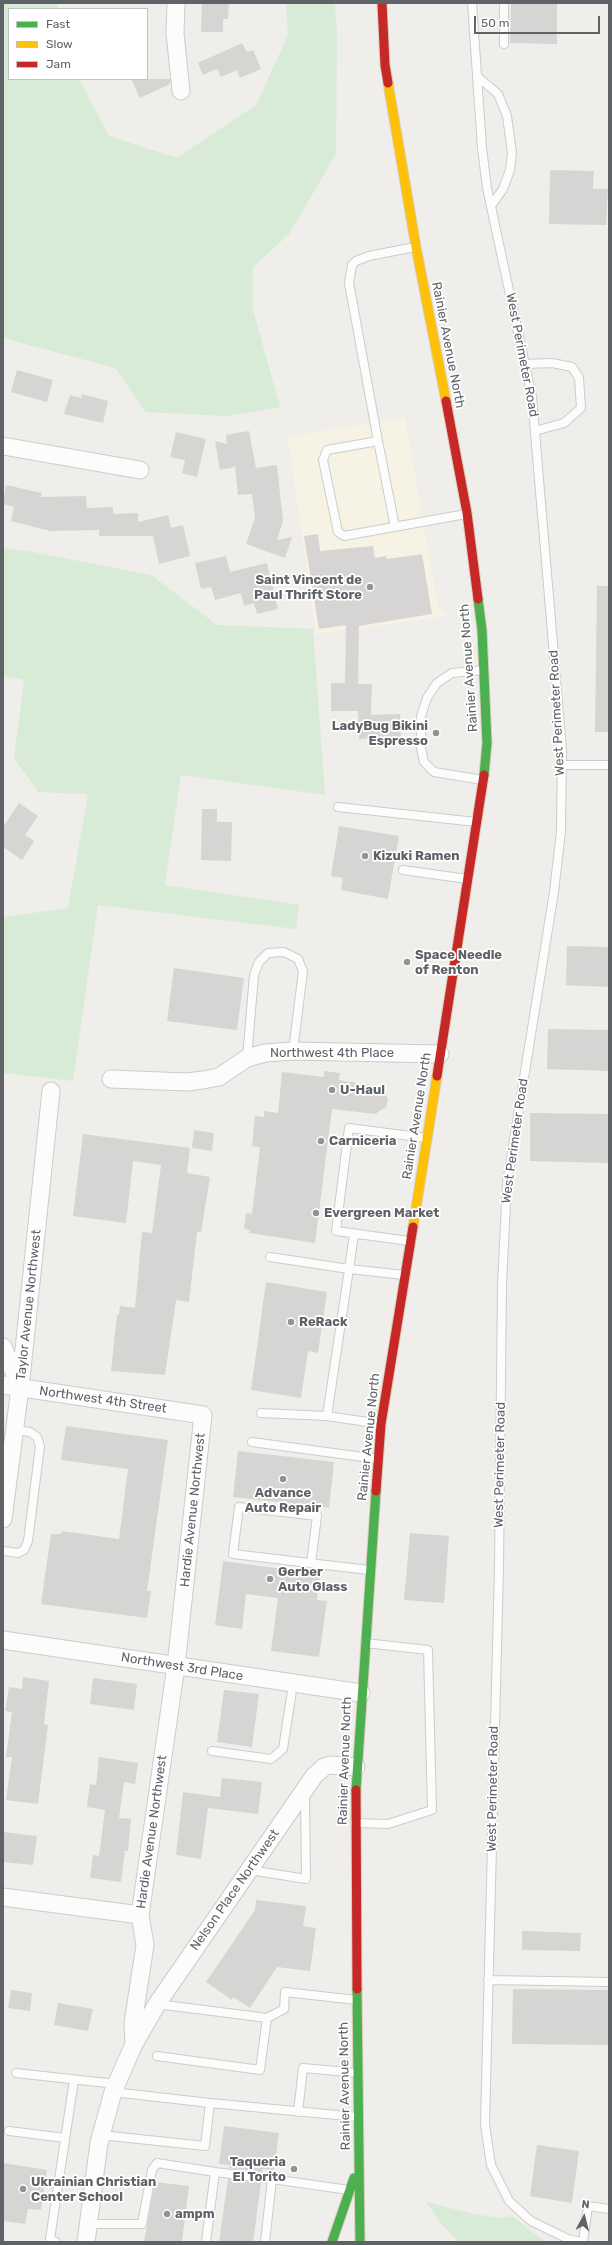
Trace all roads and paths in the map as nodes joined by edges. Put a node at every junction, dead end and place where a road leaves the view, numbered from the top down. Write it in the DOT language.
graph roads {
  1 [pos="176,3"];
  2 [pos="382,3"];
  3 [pos="472,3"];
  4 [pos="504,3"];
  5 [pos="504,44"];
  6 [pos="478,77"];
  7 [pos="181,91"];
  8 [pos="491,206"];
  9 [pos="416,247"];
  10 [pos="525,364"];
  11 [pos="535,431"];
  12 [pos="378,441"];
  13 [pos="3,446"];
  14 [pos="140,470"];
  15 [pos="467,514"];
  16 [pos="395,527"];
  17 [pos="485,670"];
  18 [pos="562,765"];
  19 [pos="609,765"];
  20 [pos="484,780"];
  21 [pos="338,807"];
  22 [pos="477,822"];
  23 [pos="403,870"];
  24 [pos="468,879"];
  25 [pos="293,1051"];
  26 [pos="440,1054"];
  27 [pos="247,1058"];
  28 [pos="111,1079"];
  29 [pos="51,1091"];
  30 [pos="427,1138"];
  31 [pos="354,1234"];
  32 [pos="410,1241"];
  33 [pos="270,1258"];
  34 [pos="349,1269"];
  35 [pos="405,1275"];
  36 [pos="3,1347"];
  37 [pos="3,1385"];
  38 [pos="20,1388"];
  39 [pos="261,1413"];
  40 [pos="203,1415"];
  41 [pos="327,1416"];
  42 [pos="381,1424"];
  43 [pos="15,1430"];
  44 [pos="252,1442"];
  45 [pos="378,1460"];
  46 [pos="3,1519"];
  47 [pos="3,1551"];
  48 [pos="311,1563"];
  49 [pos="370,1570"];
  50 [pos="3,1640"];
  51 [pos="364,1643"];
  52 [pos="176,1666"];
  53 [pos="293,1684"];
  54 [pos="360,1693"];
  55 [pos="212,1751"];
  56 [pos="356,1767"];
  57 [pos="306,1789"];
  58 [pos="355,1823"];
  59 [pos="250,1870"];
  60 [pos="3,1897"];
  61 [pos="140,1915"];
  62 [pos="488,1980"];
  63 [pos="609,1982"];
  64 [pos="357,2000"];
  65 [pos="157,2004"];
  66 [pos="267,2018"];
  67 [pos="134,2044"];
  68 [pos="157,2056"];
  69 [pos="16,2073"];
  70 [pos="358,2073"];
  71 [pos="74,2080"];
  72 [pos="115,2088"];
  73 [pos="210,2103"];
  74 [pos="298,2112"];
  75 [pos="358,2117"];
  76 [pos="9,2131"];
  77 [pos="101,2135"];
  78 [pos="65,2138"];
  79 [pos="359,2165"];
  80 [pos="215,2172"];
  81 [pos="272,2179"];
  82 [pos="350,2190"];
  83 [pos="609,2209"];
  84 [pos="88,2224"];
  85 [pos="56,2242"];
  86 [pos="86,2242"];
  87 [pos="206,2242"];
  88 [pos="265,2242"];
  89 [pos="332,2242"];
  90 [pos="360,2242"];
  91 [pos="581,2242"];
  1 -- 7 [label="street"];
  2 -- 9 [label="main road, Rainier Avenue North"];
  3 -- 6 [label="lane, West Perimeter Road"];
  4 -- 5 [label="lane"];
  6 -- 8 [label="lane, West Perimeter Road"];
  6 -- 8 [label="lane"];
  8 -- 10 [label="lane, West Perimeter Road"];
  9 -- 12 [label="lane"];
  9 -- 15 [label="main road, Rainier Avenue North"];
  10 -- 11 [label="lane, West Perimeter Road"];
  10 -- 11 [label="lane"];
  11 -- 18 [label="lane, West Perimeter Road"];
  12 -- 16 [label="lane"];
  12 -- 16 [label="lane"];
  13 -- 14 [label="street"];
  15 -- 16 [label="lane"];
  15 -- 17 [label="main road, Rainier Avenue North"];
  17 -- 20 [label="main road, Rainier Avenue North"];
  17 -- 20 [label="lane"];
  18 -- 19 [label="lane"];
  18 -- 62 [label="lane, West Perimeter Road"];
  20 -- 22 [label="main road, Rainier Avenue North"];
  21 -- 22 [label="lane"];
  22 -- 24 [label="main road, Rainier Avenue North"];
  23 -- 24 [label="lane"];
  24 -- 26 [label="main road, Rainier Avenue North"];
  25 -- 26 [label="street, Northwest 4th Place"];
  25 -- 27 [label="street, Northwest 4th Place"];
  25 -- 27 [label="lane"];
  26 -- 30 [label="main road, Rainier Avenue North"];
  27 -- 28 [label="street, Northwest 4th Place"];
  29 -- 38 [label="street, Taylor Avenue Northwest"];
  30 -- 31 [label="lane"];
  30 -- 32 [label="main road, Rainier Avenue North"];
  31 -- 32 [label="lane"];
  31 -- 34 [label="lane"];
  32 -- 35 [label="main road, Rainier Avenue North"];
  33 -- 34 [label="lane"];
  34 -- 35 [label="lane"];
  34 -- 41 [label="lane"];
  35 -- 42 [label="main road, Rainier Avenue North"];
  36 -- 38 [label="street"];
  37 -- 38 [label="street, Northwest 4th Street"];
  38 -- 40 [label="street, Northwest 4th Street"];
  38 -- 43 [label="street, Taylor Avenue Northwest"];
  39 -- 41 [label="lane"];
  40 -- 52 [label="street, Hardie Avenue Northwest"];
  41 -- 42 [label="lane"];
  42 -- 45 [label="main road, Rainier Avenue North"];
  43 -- 46 [label="street, Taylor Avenue Northwest"];
  43 -- 47 [label="lane"];
  44 -- 45 [label="lane"];
  45 -- 49 [label="main road, Rainier Avenue North"];
  48 -- 48 [label="lane"];
  48 -- 49 [label="lane"];
  49 -- 51 [label="main road, Rainier Avenue North"];
  50 -- 52 [label="street, Northwest 3rd Place"];
  51 -- 54 [label="main road, Rainier Avenue North"];
  51 -- 58 [label="lane"];
  52 -- 53 [label="street, Northwest 3rd Place"];
  52 -- 61 [label="street, Hardie Avenue Northwest"];
  53 -- 54 [label="street, Northwest 3rd Place"];
  53 -- 55 [label="lane"];
  54 -- 56 [label="main road, Rainier Avenue North"];
  56 -- 57 [label="street, Nelson Place Northwest"];
  56 -- 58 [label="main road, Rainier Avenue North"];
  57 -- 59 [label="street, Nelson Place Northwest"];
  57 -- 59 [label="lane"];
  58 -- 64 [label="main road, Rainier Avenue North"];
  59 -- 65 [label="street, Nelson Place Northwest"];
  60 -- 61 [label="street"];
  61 -- 67 [label="street, Hardie Avenue Northwest"];
  62 -- 63 [label="lane"];
  62 -- 91 [label="lane, West Perimeter Road"];
  64 -- 66 [label="lane"];
  64 -- 70 [label="main road, Rainier Avenue North"];
  65 -- 66 [label="lane"];
  65 -- 67 [label="street, Nelson Place Northwest"];
  66 -- 68 [label="lane"];
  67 -- 72 [label="street, Hardie Avenue Northwest"];
  69 -- 71 [label="lane"];
  70 -- 74 [label="lane"];
  70 -- 75 [label="main road, Rainier Avenue North"];
  71 -- 72 [label="lane"];
  71 -- 78 [label="lane"];
  72 -- 73 [label="lane"];
  72 -- 77 [label="street, Hardie Avenue Northwest"];
  73 -- 74 [label="lane"];
  73 -- 77 [label="lane"];
  74 -- 75 [label="lane"];
  75 -- 79 [label="main road, Rainier Avenue North"];
  76 -- 78 [label="lane"];
  77 -- 84 [label="street, Hardie Avenue Northwest"];
  78 -- 85 [label="lane"];
  79 -- 82 [label="main road"];
  79 -- 90 [label="main road, Rainier Avenue North"];
  80 -- 81 [label="lane"];
  80 -- 84 [label="lane"];
  80 -- 87 [label="lane"];
  81 -- 82 [label="lane"];
  81 -- 88 [label="lane"];
  82 -- 89 [label="main road"];
  83 -- 91 [label="lane"];
  84 -- 86 [label="street, Hardie Avenue Northwest"];
}
